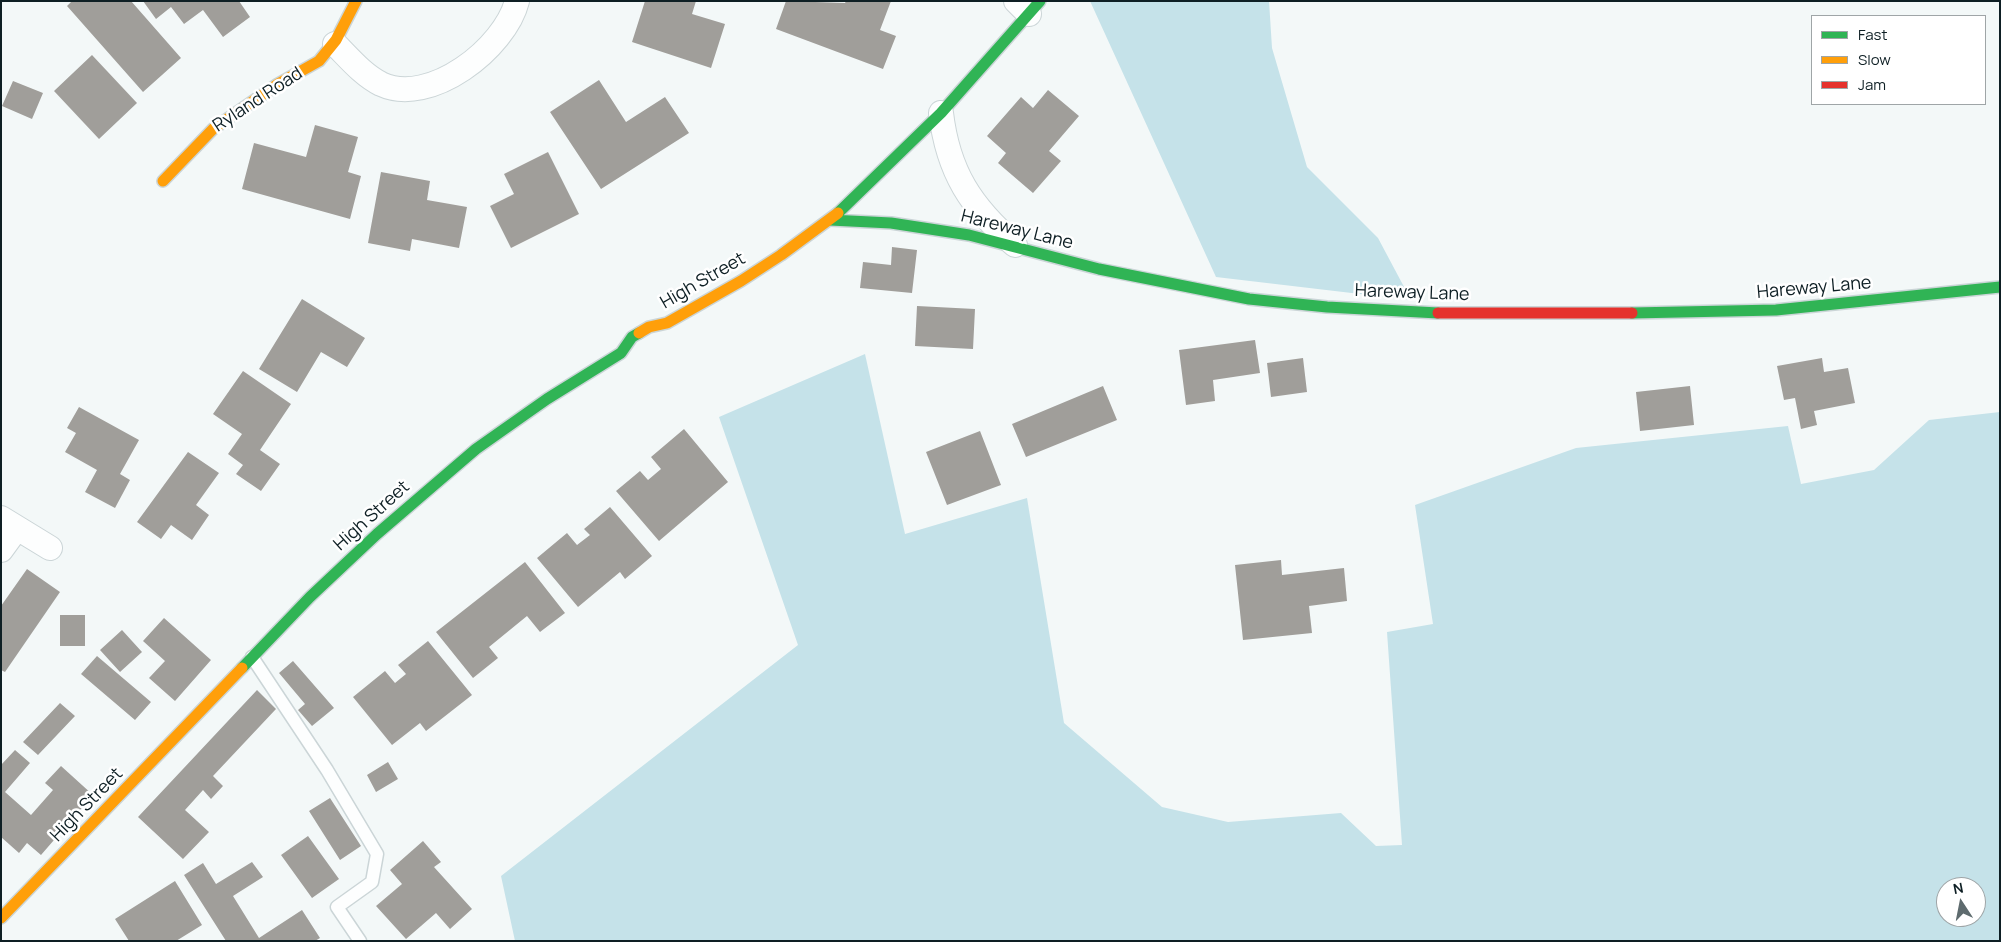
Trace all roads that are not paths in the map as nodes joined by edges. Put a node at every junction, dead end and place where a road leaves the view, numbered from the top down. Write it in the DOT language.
graph roads {
  1 [pos="356,1"];
  2 [pos="517,1"];
  3 [pos="1028,6"];
  4 [pos="335,44"];
  5 [pos="941,113"];
  6 [pos="163,181"];
  7 [pos="830,220"];
  8 [pos="1015,246"];
  9 [pos="2000,287"];
  10 [pos="9,523"];
  11 [pos="50,548"];
  12 [pos="1,550"];
  13 [pos="252,657"];
  14 [pos="4,910"];
  15 [pos="360,941"];
  1 -- 4 [label="street, Ryland Road"];
  2 -- 4 [label="street"];
  3 -- 5 [label="street, High Street"];
  4 -- 6 [label="street, Ryland Road"];
  5 -- 7 [label="street, High Street"];
  5 -- 8 [label="street"];
  7 -- 8 [label="street, Hareway Lane"];
  7 -- 13 [label="street, High Street"];
  8 -- 9 [label="street, Hareway Lane"];
  10 -- 11 [label="street"];
  10 -- 12 [label="street"];
  13 -- 14 [label="street, High Street"];
  13 -- 15 [label="lane"];
}
